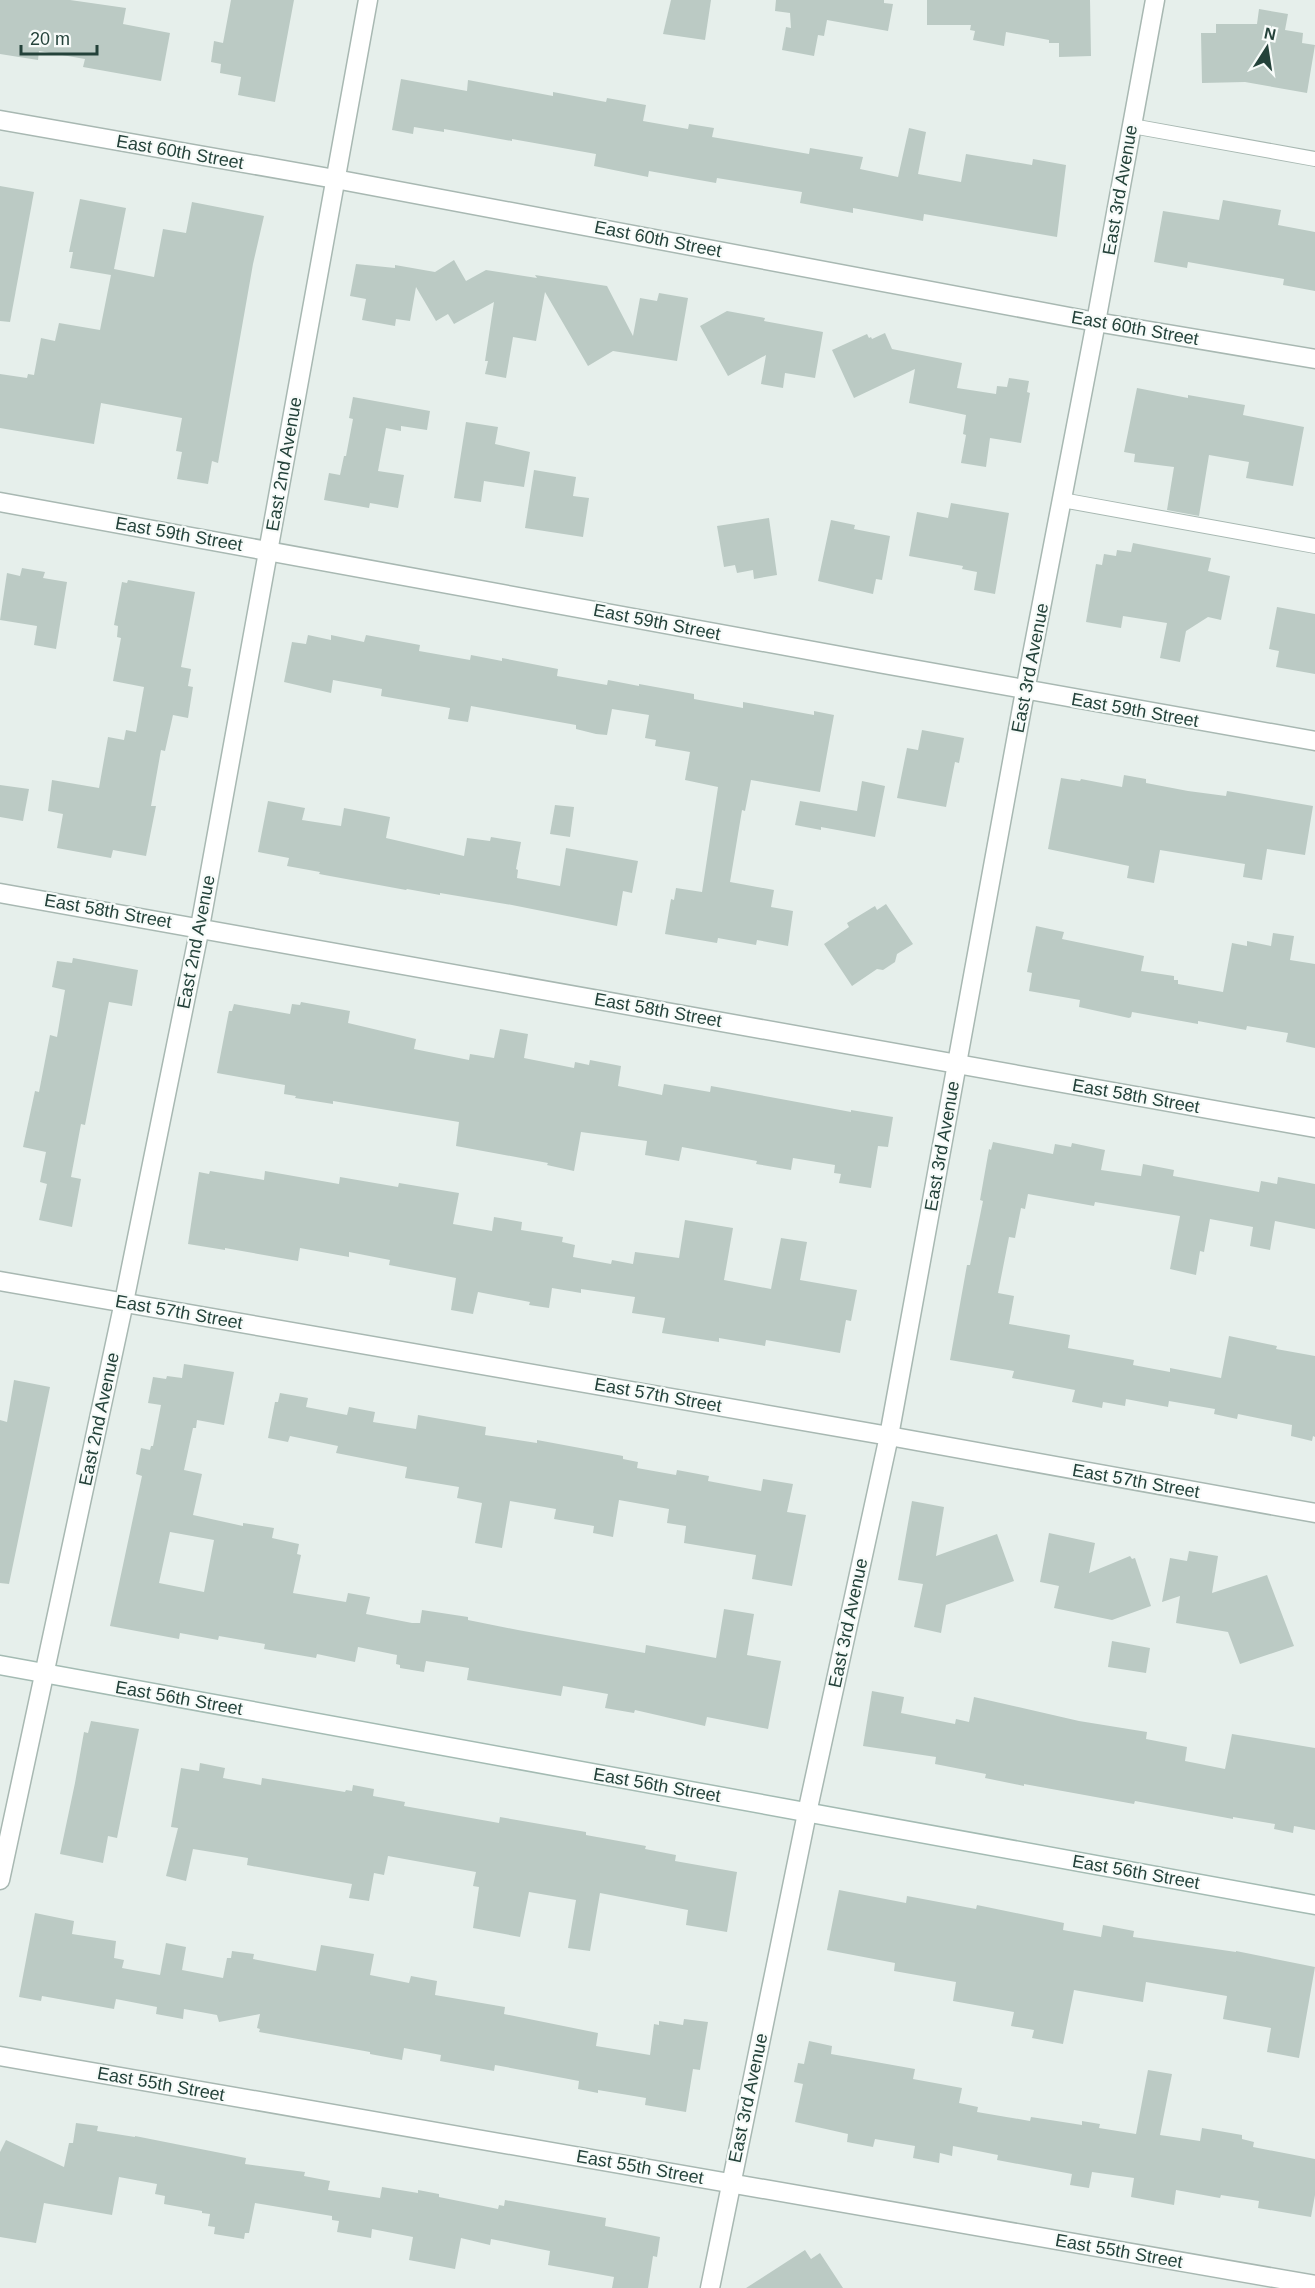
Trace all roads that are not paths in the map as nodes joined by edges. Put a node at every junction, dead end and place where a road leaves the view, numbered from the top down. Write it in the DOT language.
graph roads {
  1 [pos="368,0"];
  2 [pos="1155,0"];
  3 [pos="0,120"];
  4 [pos="1132,126"];
  5 [pos="1315,159"];
  6 [pos="335,179"];
  7 [pos="1096,322"];
  8 [pos="1315,359"];
  9 [pos="1062,500"];
  10 [pos="0,502"];
  11 [pos="1315,546"];
  12 [pos="268,549"];
  13 [pos="1025,691"];
  14 [pos="1315,741"];
  15 [pos="0,892"];
  16 [pos="200,927"];
  17 [pos="957,1064"];
  18 [pos="1315,1128"];
  19 [pos="0,1281"];
  20 [pos="124,1302"];
  21 [pos="889,1436"];
  22 [pos="1315,1513"];
  23 [pos="0,1665"];
  24 [pos="44,1674"];
  25 [pos="807,1813"];
  26 [pos="0,1880"];
  27 [pos="1315,1905"];
  28 [pos="0,2056"];
  29 [pos="730,2183"];
  30 [pos="1315,2285"];
  31 [pos="710,2288"];
  1 -- 6 [label="street, East 2nd Avenue"];
  2 -- 4 [label="street, East 3rd Avenue"];
  3 -- 6 [label="street, East 60th Street"];
  4 -- 5 [label="lane"];
  4 -- 7 [label="street, East 3rd Avenue"];
  6 -- 7 [label="street, East 60th Street"];
  6 -- 12 [label="street, East 2nd Avenue"];
  7 -- 8 [label="street, East 60th Street"];
  7 -- 9 [label="street, East 3rd Avenue"];
  9 -- 11 [label="lane"];
  9 -- 13 [label="street, East 3rd Avenue"];
  10 -- 12 [label="street, East 59th Street"];
  12 -- 13 [label="street, East 59th Street"];
  12 -- 16 [label="street, East 2nd Avenue"];
  13 -- 14 [label="street, East 59th Street"];
  13 -- 17 [label="street, East 3rd Avenue"];
  15 -- 16 [label="street, East 58th Street"];
  16 -- 17 [label="street, East 58th Street"];
  16 -- 20 [label="street, East 2nd Avenue"];
  17 -- 18 [label="street, East 58th Street"];
  17 -- 21 [label="street, East 3rd Avenue"];
  19 -- 20 [label="street, East 57th Street"];
  20 -- 21 [label="street, East 57th Street"];
  20 -- 24 [label="street, East 2nd Avenue"];
  21 -- 22 [label="street, East 57th Street"];
  21 -- 25 [label="street, East 3rd Avenue"];
  23 -- 24 [label="street, East 56th Street"];
  24 -- 25 [label="street, East 56th Street"];
  24 -- 26 [label="street, East 2nd Avenue"];
  25 -- 27 [label="street, East 56th Street"];
  25 -- 29 [label="street, East 3rd Avenue"];
  28 -- 29 [label="street, East 55th Street"];
  29 -- 30 [label="street, East 55th Street"];
  29 -- 31 [label="street, East 3rd Avenue"];
}
